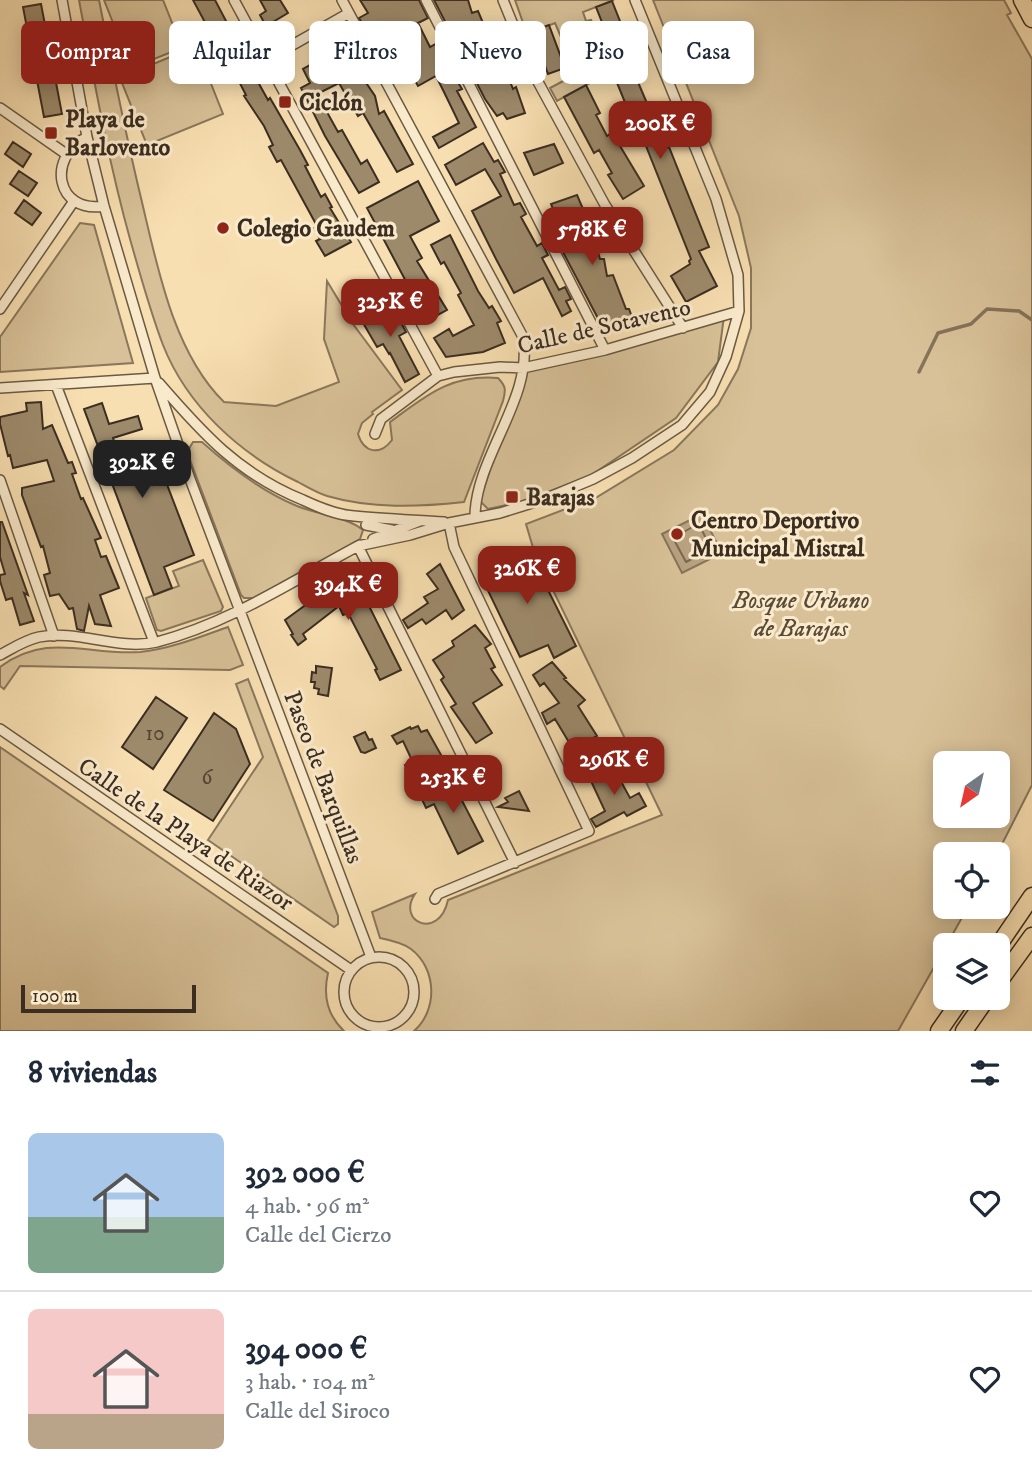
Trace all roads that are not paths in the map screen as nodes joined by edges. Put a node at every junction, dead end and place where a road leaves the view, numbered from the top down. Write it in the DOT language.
graph roads {
  1 [pos="62,0"];
  2 [pos="234,0"];
  3 [pos="342,0"];
  4 [pos="426,0"];
  5 [pos="503,0"];
  6 [pos="635,0"];
  7 [pos="1022,0"];
  8 [pos="349,13"];
  9 [pos="1032,19"];
  10 [pos="245,21"];
  11 [pos="295,44"];
  12 [pos="279,84"];
  13 [pos="0,108"];
  14 [pos="88,138"];
  15 [pos="66,154"];
  16 [pos="74,201"];
  17 [pos="104,206"];
  18 [pos="0,309"];
  19 [pos="739,312"];
  20 [pos="683,328"];
  21 [pos="605,350"];
  22 [pos="523,368"];
  23 [pos="438,376"];
  24 [pos="155,378"];
  25 [pos="56,385"];
  26 [pos="0,388"];
  27 [pos="375,434"];
  28 [pos="0,480"];
  29 [pos="354,516"];
  30 [pos="475,517"];
  31 [pos="420,521"];
  32 [pos="449,523"];
  33 [pos="366,525"];
  34 [pos="392,530"];
  35 [pos="410,535"];
  36 [pos="358,546"];
  37 [pos="241,609"];
  38 [pos="54,636"];
  39 [pos="154,642"];
  40 [pos="0,655"];
  41 [pos="0,729"];
  42 [pos="515,863"];
  43 [pos="1032,896"];
  44 [pos="435,899"];
  45 [pos="1007,933"];
  46 [pos="1032,936"];
  47 [pos="371,957"];
  48 [pos="1010,966"];
  49 [pos="351,970"];
  50 [pos="954,1010"];
  51 [pos="979,1010"];
  52 [pos="939,1031"];
  53 [pos="964,1031"];
  1 -- 14 [label="street, Paseo de Barquillas"];
  2 -- 10 [label="street"];
  3 -- 8 [label="street"];
  4 -- 21 [label="street"];
  5 -- 20 [label="street"];
  6 -- 19 [label="street"];
  7 -- 9 [label="highway"];
  8 -- 11 [label="street"];
  8 -- 22 [label="street"];
  12 -- 23 [label="street"];
  13 -- 15 [label="street"];
  14 -- 15 [label="street"];
  14 -- 17 [label="street, Paseo de Barquillas"];
  15 -- 16 [label="street"];
  16 -- 17 [label="street"];
  16 -- 18 [label="street"];
  17 -- 24 [label="street, Paseo de Barquillas"];
  19 -- 20 [label="street, Calle de Sotavento"];
  19 -- 30 [label="street"];
  20 -- 21 [label="street, Calle de Sotavento"];
  21 -- 22 [label="street, Calle de Sotavento"];
  22 -- 23 [label="street, Calle de Sotavento"];
  22 -- 30 [label="street"];
  23 -- 27 [label="street, Calle de Sotavento"];
  24 -- 25 [label="street"];
  24 -- 29 [label="street"];
  24 -- 37 [label="street, Paseo de Barquillas"];
  25 -- 26 [label="street"];
  25 -- 39 [label="street"];
  28 -- 38 [label="street"];
  29 -- 31 [label="street"];
  29 -- 33 [label="street"];
  30 -- 32 [label="street"];
  31 -- 32 [label="street"];
  31 -- 34 [label="street"];
  32 -- 35 [label="street"];
  32 -- 42 [label="street"];
  33 -- 34 [label="street"];
  33 -- 36 [label="street"];
  34 -- 35 [label="street"];
  34 -- 36 [label="street"];
  35 -- 36 [label="street"];
  36 -- 37 [label="street"];
  36 -- 42 [label="street"];
  37 -- 39 [label="street"];
  37 -- 47 [label="street, Paseo de Barquillas"];
  38 -- 39 [label="street"];
  38 -- 40 [label="street"];
  41 -- 49 [label="street, Calle de la Playa de Riazor"];
  42 -- 44 [label="street"];
  43 -- 45 [label="highway"];
  46 -- 48 [label="highway"];
  47 -- 49 [label="street"];
  47 -- 49 [label="street"];
  50 -- 52 [label="highway"];
  51 -- 53 [label="highway"];
}
